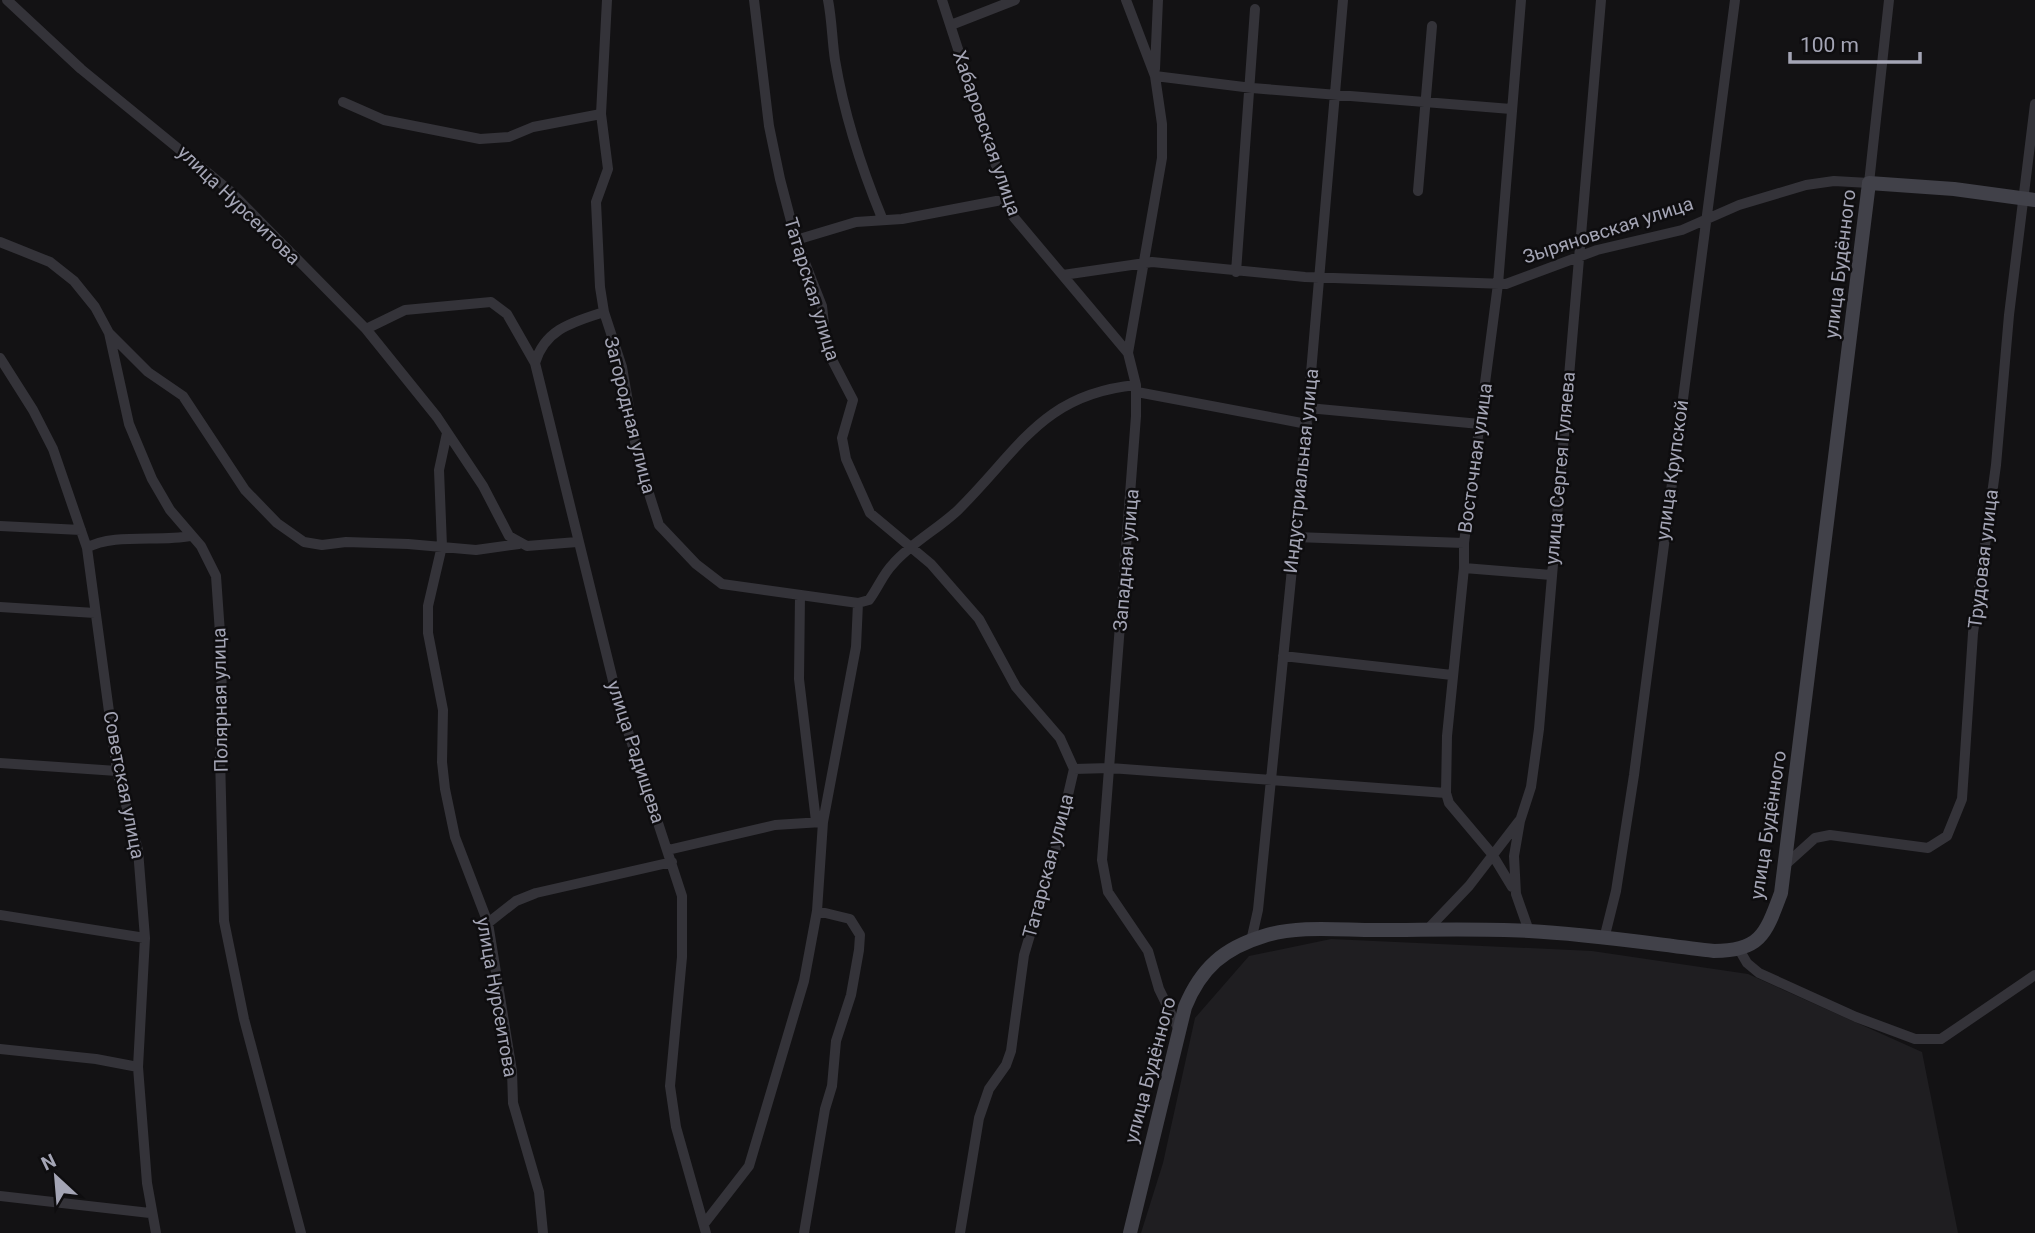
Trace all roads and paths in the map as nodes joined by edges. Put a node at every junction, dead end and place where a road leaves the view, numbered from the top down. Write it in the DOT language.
graph roads {
  1 [pos="7,0"];
  2 [pos="607,0"];
  3 [pos="754,0"];
  4 [pos="828,0"];
  5 [pos="942,0"];
  6 [pos="1015,0"];
  7 [pos="1126,0"];
  8 [pos="1158,0"];
  9 [pos="1343,0"];
  10 [pos="1521,0"];
  11 [pos="1601,0"];
  12 [pos="1735,0"];
  13 [pos="1889,0"];
  14 [pos="1255,9"];
  15 [pos="951,25"];
  16 [pos="1432,26"];
  17 [pos="1155,76"];
  18 [pos="1252,88"];
  19 [pos="1336,94"];
  20 [pos="343,102"];
  21 [pos="1426,102"];
  22 [pos="2035,104"];
  23 [pos="1511,109"];
  24 [pos="601,114"];
  25 [pos="1869,183"];
  26 [pos="1418,191"];
  27 [pos="1006,199"];
  28 [pos="2029,200"];
  29 [pos="882,218"];
  30 [pos="1706,219"];
  31 [pos="796,240"];
  32 [pos="0,242"];
  33 [pos="1577,258"];
  34 [pos="1141,264"];
  35 [pos="1236,272"];
  36 [pos="1063,275"];
  37 [pos="1320,277"];
  38 [pos="1498,285"];
  39 [pos="604,312"];
  40 [pos="366,329"];
  41 [pos="109,332"];
  42 [pos="1128,353"];
  43 [pos="0,358"];
  44 [pos="535,363"];
  45 [pos="1136,388"];
  46 [pos="1308,408"];
  47 [pos="1307,424"];
  48 [pos="1480,424"];
  49 [pos="447,433"];
  50 [pos="0,526"];
  51 [pos="81,530"];
  52 [pos="190,536"];
  53 [pos="1295,537"];
  54 [pos="577,542"];
  55 [pos="1464,543"];
  56 [pos="519,544"];
  57 [pos="442,546"];
  58 [pos="87,548"];
  59 [pos="912,548"];
  60 [pos="1464,568"];
  61 [pos="1551,575"];
  62 [pos="800,595"];
  63 [pos="858,603"];
  64 [pos="0,607"];
  65 [pos="95,613"];
  66 [pos="1283,656"];
  67 [pos="1452,675"];
  68 [pos="0,763"];
  69 [pos="1110,768"];
  70 [pos="1074,769"];
  71 [pos="117,771"];
  72 [pos="1270,781"];
  73 [pos="1446,793"];
  74 [pos="820,821"];
  75 [pos="1520,821"];
  76 [pos="668,850"];
  77 [pos="1492,854"];
  78 [pos="672,862"];
  79 [pos="1785,865"];
  80 [pos="1516,894"];
  81 [pos="817,911"];
  82 [pos="0,915"];
  83 [pos="488,923"];
  84 [pos="1427,930"];
  85 [pos="1530,930"];
  86 [pos="145,938"];
  87 [pos="1604,939"];
  88 [pos="1251,941"];
  89 [pos="1740,951"];
  90 [pos="2035,975"];
  91 [pos="1178,1028"];
  92 [pos="0,1049"];
  93 [pos="138,1067"];
  94 [pos="0,1196"];
  95 [pos="150,1213"];
  96 [pos="705,1229"];
  97 [pos="156,1233"];
  98 [pos="301,1233"];
  99 [pos="543,1233"];
  100 [pos="804,1233"];
  101 [pos="960,1233"];
  102 [pos="1130,1233"];
  1 -- 40 [label="street, улица Нурсеитова"];
  2 -- 24 [label="street, Загородная улица"];
  3 -- 31 [label="street, Татарская улица"];
  4 -- 29 [label="street"];
  5 -- 15 [label="street, Хабаровская улица"];
  6 -- 15 [label="street"];
  7 -- 17 [label="street, Западная улица"];
  8 -- 17 [label="street, Западная улица"];
  9 -- 19 [label="street, Индустриальная улица"];
  10 -- 23 [label="street, Восточная улица"];
  11 -- 33 [label="street, улица Сергея Гуляева"];
  12 -- 30 [label="street, улица Крупской"];
  13 -- 25 [label="street, улица Будённого"];
  14 -- 18 [label="street"];
  15 -- 27 [label="street, Хабаровская улица"];
  16 -- 21 [label="street"];
  17 -- 18 [label="street"];
  17 -- 34 [label="street, Западная улица"];
  18 -- 19 [label="street"];
  18 -- 35 [label="street"];
  19 -- 21 [label="street"];
  19 -- 37 [label="street, Индустриальная улица"];
  20 -- 24 [label="street"];
  21 -- 23 [label="street"];
  21 -- 26 [label="street"];
  22 -- 28 [label="street, Трудовая улица"];
  23 -- 38 [label="street, Восточная улица"];
  24 -- 39 [label="street, Загородная улица"];
  25 -- 28 [label="street, Зыряновская улица"];
  25 -- 30 [label="street, Зыряновская улица"];
  25 -- 79 [label="street, улица Будённого"];
  27 -- 29 [label="street"];
  27 -- 36 [label="street, Хабаровская улица"];
  28 -- 79 [label="street, Трудовая улица"];
  29 -- 31 [label="street"];
  30 -- 33 [label="street, Зыряновская улица"];
  30 -- 87 [label="street, улица Крупской"];
  31 -- 59 [label="street, Татарская улица"];
  32 -- 41 [label="street, Полярная улица"];
  33 -- 38 [label="street, Зыряновская улица"];
  33 -- 61 [label="street, улица Сергея Гуляева"];
  34 -- 35 [label="street, Зыряновская улица"];
  34 -- 36 [label="street, Зыряновская улица"];
  34 -- 42 [label="street, Западная улица"];
  35 -- 37 [label="street, Зыряновская улица"];
  36 -- 42 [label="street, Хабаровская улица"];
  37 -- 38 [label="street, Зыряновская улица"];
  37 -- 46 [label="street, Индустриальная улица"];
  38 -- 48 [label="street, Восточная улица"];
  39 -- 44 [label="street"];
  39 -- 62 [label="street, Загородная улица"];
  40 -- 44 [label="street, улица Радищева"];
  40 -- 49 [label="street, улица Нурсеитова"];
  41 -- 52 [label="street, Полярная улица"];
  41 -- 57 [label="street"];
  42 -- 45 [label="street, Западная улица"];
  43 -- 51 [label="street, Советская улица"];
  44 -- 54 [label="street, улица Радищева"];
  45 -- 47 [label="street"];
  45 -- 59 [label="street"];
  45 -- 69 [label="street, Западная улица"];
  46 -- 47 [label="street, Индустриальная улица"];
  46 -- 48 [label="street"];
  47 -- 53 [label="street, Индустриальная улица"];
  48 -- 55 [label="street, Восточная улица"];
  49 -- 56 [label="street, улица Нурсеитова"];
  49 -- 57 [label="street, улица Нурсеитова"];
  50 -- 51 [label="street"];
  51 -- 58 [label="street, Советская улица"];
  52 -- 58 [label="street"];
  52 -- 98 [label="street, Полярная улица"];
  53 -- 55 [label="street"];
  53 -- 66 [label="street, Индустриальная улица"];
  54 -- 56 [label="street"];
  54 -- 76 [label="street, улица Радищева"];
  55 -- 60 [label="street, Восточная улица"];
  56 -- 57 [label="street"];
  57 -- 83 [label="street, улица Нурсеитова"];
  58 -- 65 [label="street, Советская улица"];
  59 -- 63 [label="street"];
  59 -- 70 [label="street, Татарская улица"];
  60 -- 61 [label="street"];
  60 -- 67 [label="street, Восточная улица"];
  61 -- 75 [label="street, улица Сергея Гуляева"];
  62 -- 63 [label="street, Загородная улица"];
  62 -- 74 [label="street"];
  63 -- 74 [label="street"];
  64 -- 65 [label="street"];
  65 -- 71 [label="street, Советская улица"];
  66 -- 67 [label="street"];
  66 -- 72 [label="street, Индустриальная улица"];
  67 -- 73 [label="street, Восточная улица"];
  68 -- 71 [label="street"];
  69 -- 70 [label="street"];
  69 -- 72 [label="street"];
  69 -- 91 [label="street, Западная улица"];
  70 -- 101 [label="street, Татарская улица"];
  71 -- 86 [label="street, Советская улица"];
  72 -- 73 [label="street"];
  72 -- 88 [label="street, Индустриальная улица"];
  73 -- 77 [label="street"];
  74 -- 76 [label="street"];
  74 -- 81 [label="street"];
  75 -- 77 [label="street"];
  75 -- 80 [label="street, улица Сергея Гуляева"];
  76 -- 78 [label="street, улица Радищева"];
  77 -- 80 [label="street"];
  77 -- 84 [label="street"];
  78 -- 83 [label="street"];
  78 -- 96 [label="street, улица Радищева"];
  79 -- 89 [label="street, улица Будённого"];
  80 -- 85 [label="street, улица Сергея Гуляева"];
  81 -- 96 [label="street"];
  81 -- 100 [label="street"];
  82 -- 86 [label="street"];
  83 -- 99 [label="street, улица Нурсеитова"];
  84 -- 85 [label="street, улица Будённого"];
  84 -- 88 [label="street, улица Будённого"];
  85 -- 87 [label="street, улица Будённого"];
  86 -- 93 [label="street, Советская улица"];
  87 -- 89 [label="street, улица Будённого"];
  88 -- 91 [label="street, улица Будённого"];
  89 -- 90 [label="street"];
  91 -- 102 [label="street, улица Будённого"];
  92 -- 93 [label="street"];
  93 -- 95 [label="street, Советская улица"];
  94 -- 95 [label="street"];
  95 -- 97 [label="street, Советская улица"];
}
